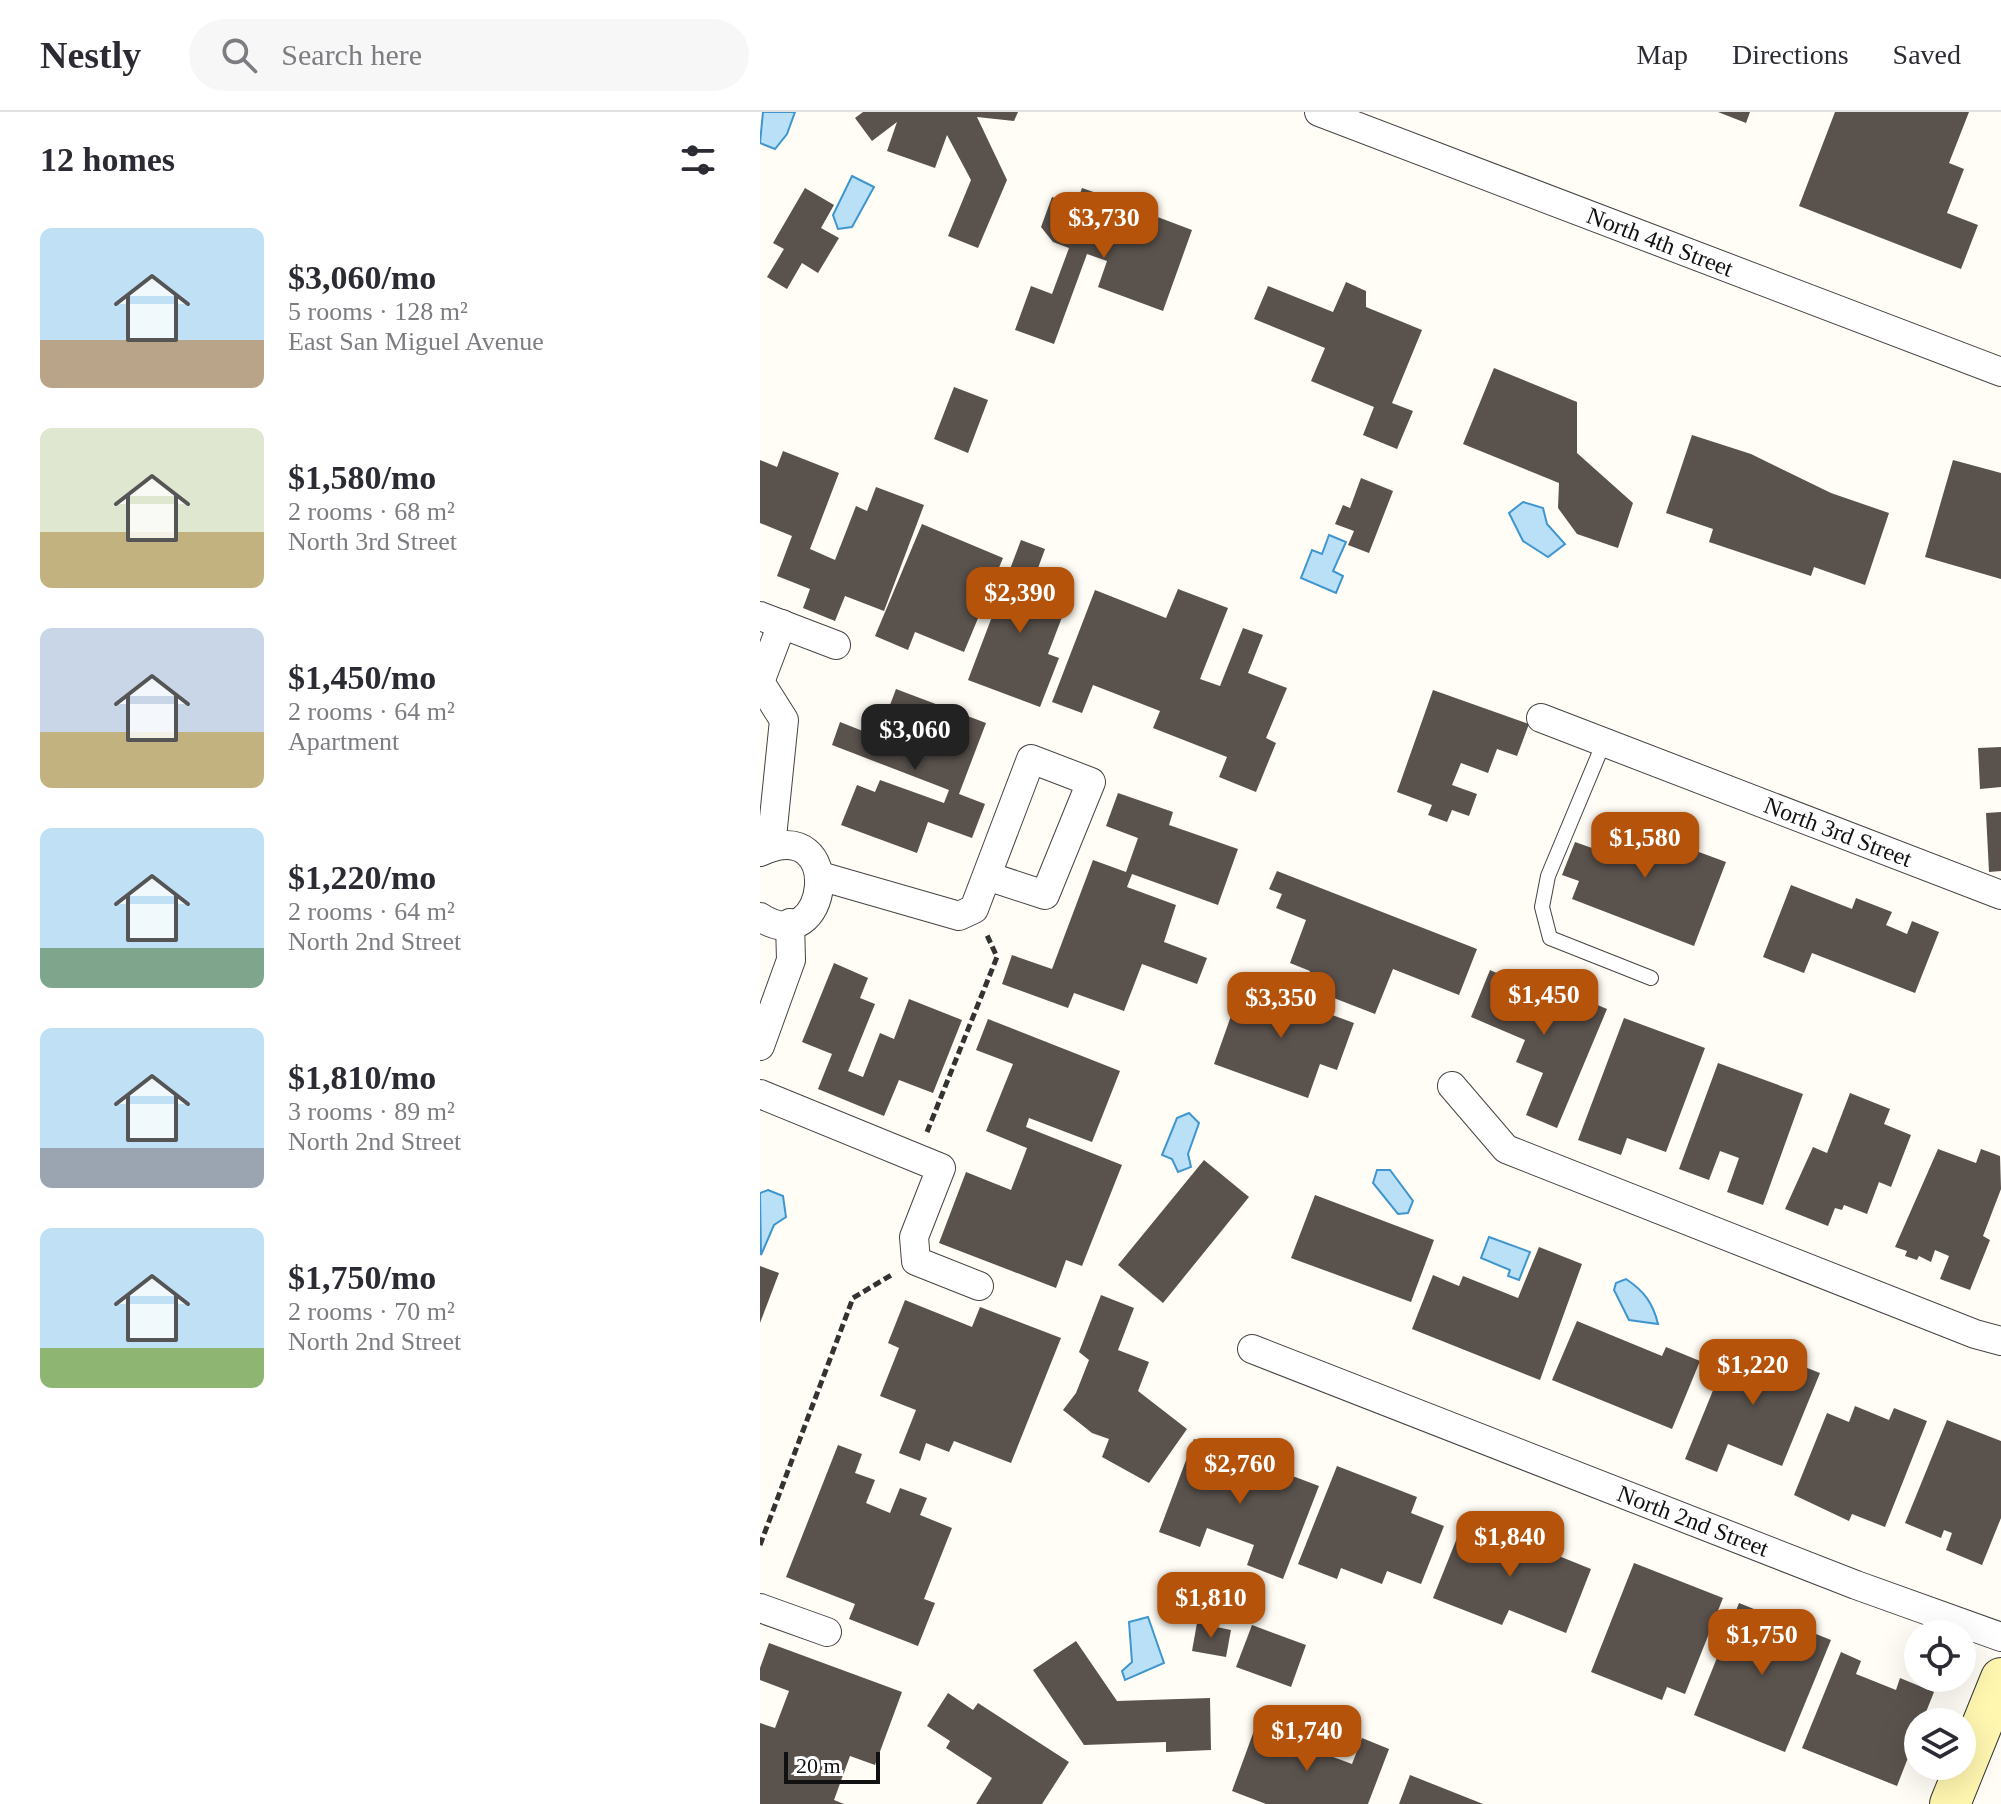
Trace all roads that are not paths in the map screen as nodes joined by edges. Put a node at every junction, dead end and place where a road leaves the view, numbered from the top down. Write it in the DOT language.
graph roads {
  1 [pos="1319,112"];
  2 [pos="2001,372"];
  3 [pos="771,620"];
  4 [pos="836,645"];
  5 [pos="760,682"];
  6 [pos="1541,718"];
  7 [pos="1604,742"];
  8 [pos="766,849"];
  9 [pos="820,876"];
  10 [pos="987,876"];
  11 [pos="2001,895"];
  12 [pos="760,917"];
  13 [pos="790,923"];
  14 [pos="1651,978"];
  15 [pos="760,1046"];
  16 [pos="1452,1086"];
  17 [pos="760,1094"];
  18 [pos="979,1286"];
  19 [pos="2001,1341"];
  20 [pos="1252,1349"];
  21 [pos="760,1608"];
  22 [pos="827,1632"];
  23 [pos="2001,1637"];
  24 [pos="2001,1678"];
  25 [pos="1950,1804"];
  1 -- 2 [label="street, North 4th Street"];
  3 -- 4 [label="street"];
  3 -- 5 [label="street"];
  5 -- 8 [label="street"];
  6 -- 7 [label="street, North 3rd Street"];
  7 -- 11 [label="street, North 3rd Street"];
  7 -- 14 [label="lane"];
  8 -- 9 [label="street"];
  9 -- 10 [label="street"];
  9 -- 13 [label="street"];
  10 -- 10 [label="street"];
  12 -- 13 [label="street"];
  13 -- 15 [label="street"];
  16 -- 19 [label="street"];
  17 -- 18 [label="street"];
  20 -- 23 [label="street, North 2nd Street"];
  21 -- 22 [label="street"];
  24 -- 25 [label="main road"];
}
